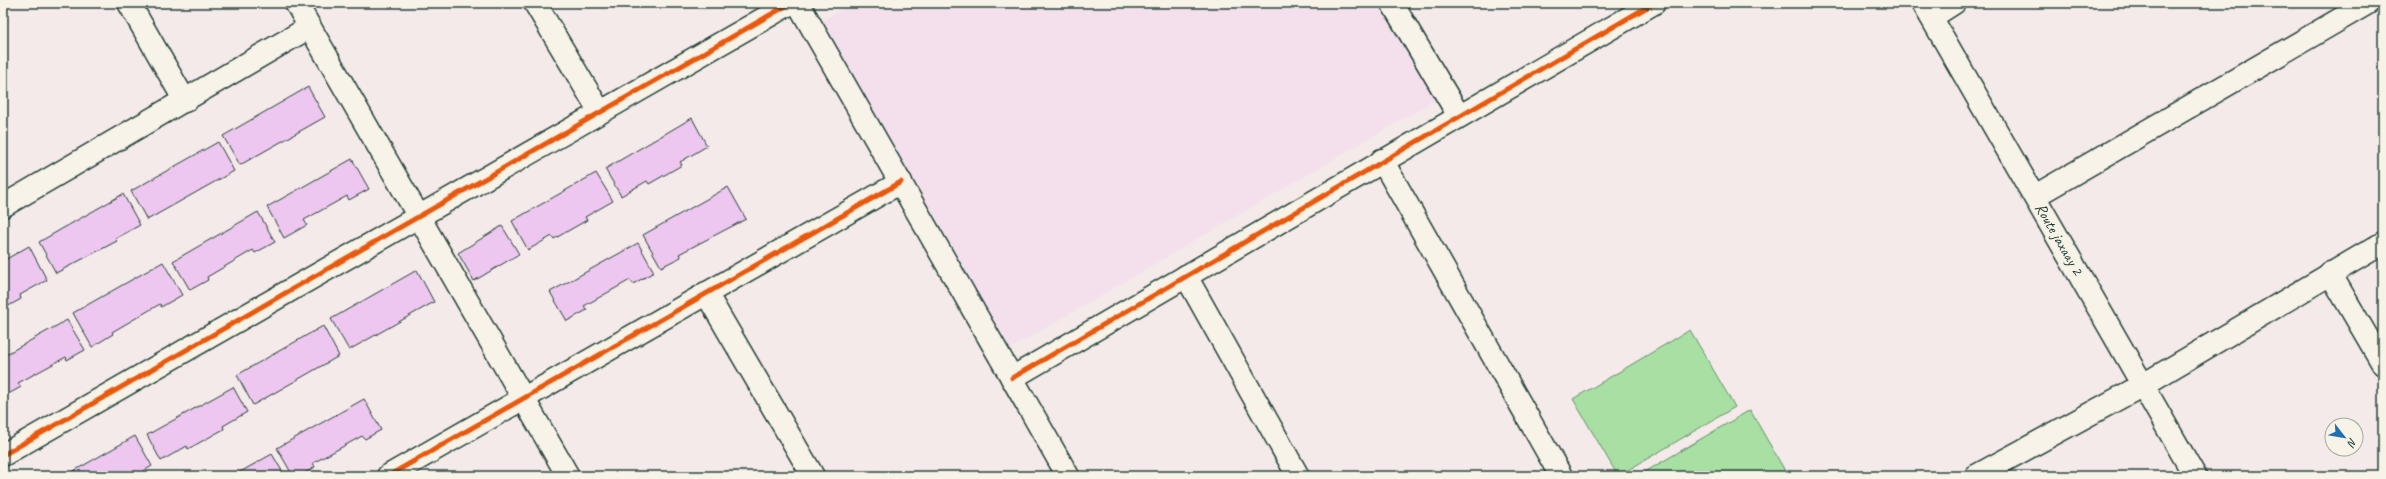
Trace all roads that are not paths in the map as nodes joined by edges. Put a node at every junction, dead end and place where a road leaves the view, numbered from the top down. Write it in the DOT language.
graph roads {
  1 [pos="129,3"];
  2 [pos="296,3"];
  3 [pos="535,3"];
  4 [pos="791,3"];
  5 [pos="798,3"];
  6 [pos="1392,3"];
  7 [pos="1954,3"];
  8 [pos="2368,3"];
  9 [pos="1645,5"];
  10 [pos="1927,10"];
  11 [pos="310,27"];
  12 [pos="185,101"];
  13 [pos="600,112"];
  14 [pos="1459,116"];
  15 [pos="1382,160"];
  16 [pos="901,182"];
  17 [pos="2035,196"];
  18 [pos="4,203"];
  19 [pos="419,216"];
  20 [pos="2383,243"];
  21 [pos="2330,273"];
  22 [pos="1186,276"];
  23 [pos="706,294"];
  24 [pos="2383,364"];
  25 [pos="1012,378"];
  26 [pos="2143,385"];
  27 [pos="524,398"];
  28 [pos="3,455"];
  29 [pos="388,476"];
  30 [pos="568,476"];
  31 [pos="813,476"];
  32 [pos="1068,476"];
  33 [pos="1298,476"];
  34 [pos="1561,476"];
  35 [pos="1976,476"];
  36 [pos="2195,476"];
  1 -- 12 [label="street"];
  2 -- 11 [label="street"];
  3 -- 13 [label="street"];
  4 -- 13 [label="street"];
  5 -- 16 [label="street"];
  6 -- 14 [label="street"];
  7 -- 10 [label="street"];
  8 -- 17 [label="street"];
  9 -- 14 [label="street"];
  10 -- 17 [label="street, Route jaxaay 2"];
  11 -- 12 [label="street"];
  11 -- 19 [label="street"];
  12 -- 18 [label="street"];
  13 -- 19 [label="street"];
  14 -- 15 [label="street"];
  15 -- 22 [label="street"];
  15 -- 34 [label="street"];
  16 -- 23 [label="street"];
  16 -- 25 [label="street"];
  17 -- 26 [label="street, Route jaxaay 2"];
  19 -- 27 [label="street"];
  19 -- 28 [label="street"];
  20 -- 21 [label="street"];
  21 -- 24 [label="street"];
  21 -- 26 [label="street"];
  22 -- 25 [label="street"];
  22 -- 33 [label="street"];
  23 -- 27 [label="street"];
  23 -- 31 [label="street"];
  25 -- 32 [label="street"];
  26 -- 35 [label="street"];
  26 -- 36 [label="street, Route jaxaay 2"];
  27 -- 29 [label="street"];
  27 -- 30 [label="street"];
}
